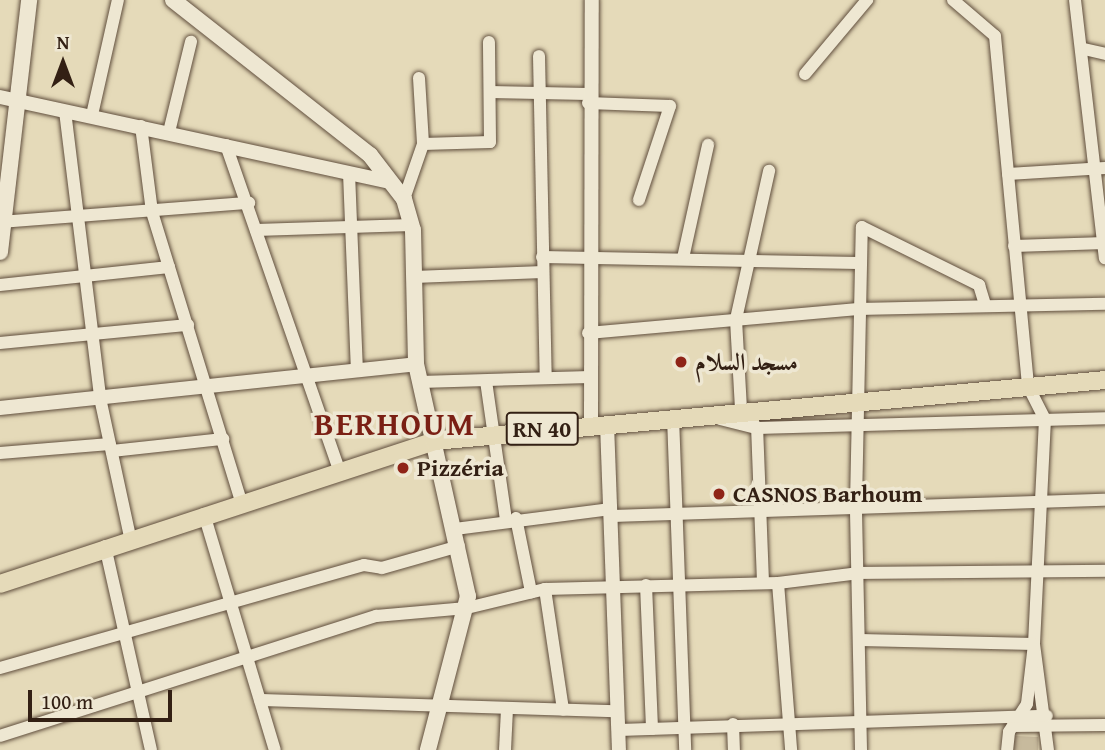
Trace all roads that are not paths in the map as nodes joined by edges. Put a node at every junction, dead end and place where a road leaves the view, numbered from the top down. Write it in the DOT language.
graph roads {
  1 [pos="29,0"];
  2 [pos="118,0"];
  3 [pos="173,0"];
  4 [pos="592,0"];
  5 [pos="867,0"];
  6 [pos="953,0"];
  7 [pos="1075,0"];
  8 [pos="191,41"];
  9 [pos="489,43"];
  10 [pos="1084,49"];
  11 [pos="1105,54"];
  12 [pos="539,56"];
  13 [pos="805,74"];
  14 [pos="419,78"];
  15 [pos="490,92"];
  16 [pos="540,93"];
  17 [pos="0,97"];
  18 [pos="588,98"];
  19 [pos="18,100"];
  20 [pos="65,111"];
  21 [pos="92,114"];
  22 [pos="141,126"];
  23 [pos="169,132"];
  24 [pos="423,144"];
  25 [pos="226,145"];
  26 [pos="708,145"];
  27 [pos="1100,168"];
  28 [pos="769,171"];
  29 [pos="349,173"];
  30 [pos="1008,174"];
  31 [pos="391,182"];
  32 [pos="404,199"];
  33 [pos="639,200"];
  34 [pos="249,203"];
  35 [pos="152,212"];
  36 [pos="77,215"];
  37 [pos="2,221"];
  38 [pos="412,225"];
  39 [pos="352,227"];
  40 [pos="256,230"];
  41 [pos="1105,243"];
  42 [pos="1014,246"];
  43 [pos="0,252"];
  44 [pos="542,257"];
  45 [pos="587,257"];
  46 [pos="684,258"];
  47 [pos="1105,258"];
  48 [pos="752,260"];
  49 [pos="858,263"];
  50 [pos="169,267"];
  51 [pos="542,272"];
  52 [pos="85,276"];
  53 [pos="414,277"];
  54 [pos="0,285"];
  55 [pos="1105,304"];
  56 [pos="985,305"];
  57 [pos="1021,305"];
  58 [pos="858,309"];
  59 [pos="736,319"];
  60 [pos="188,325"];
  61 [pos="588,333"];
  62 [pos="92,334"];
  63 [pos="0,343"];
  64 [pos="416,364"];
  65 [pos="358,370"];
  66 [pos="307,376"];
  67 [pos="546,377"];
  68 [pos="590,377"];
  69 [pos="1105,380"];
  70 [pos="486,381"];
  71 [pos="420,382"];
  72 [pos="209,386"];
  73 [pos="1028,386"];
  74 [pos="100,398"];
  75 [pos="863,399"];
  76 [pos="0,408"];
  77 [pos="741,410"];
  78 [pos="695,413"];
  79 [pos="673,417"];
  80 [pos="1105,418"];
  81 [pos="1045,419"];
  82 [pos="860,422"];
  83 [pos="599,424"];
  84 [pos="757,428"];
  85 [pos="491,435"];
  86 [pos="223,439"];
  87 [pos="434,441"];
  88 [pos="111,447"];
  89 [pos="0,453"];
  90 [pos="339,470"];
  91 [pos="1105,500"];
  92 [pos="1041,501"];
  93 [pos="241,502"];
  94 [pos="856,504"];
  95 [pos="761,511"];
  96 [pos="611,512"];
  97 [pos="675,513"];
  98 [pos="204,514"];
  99 [pos="511,519"];
  100 [pos="455,529"];
  101 [pos="130,537"];
  102 [pos="105,546"];
  103 [pos="459,546"];
  104 [pos="1038,571"];
  105 [pos="1105,571"];
  106 [pos="859,573"];
  107 [pos="763,582"];
  108 [pos="778,583"];
  109 [pos="0,584"];
  110 [pos="680,584"];
  111 [pos="646,585"];
  112 [pos="611,586"];
  113 [pos="545,589"];
  114 [pos="531,592"];
  115 [pos="234,600"];
  116 [pos="467,608"];
  117 [pos="127,631"];
  118 [pos="860,640"];
  119 [pos="1034,644"];
  120 [pos="250,656"];
  121 [pos="0,668"];
  122 [pos="138,691"];
  123 [pos="260,700"];
  124 [pos="439,708"];
  125 [pos="507,709"];
  126 [pos="563,710"];
  127 [pos="617,711"];
  128 [pos="861,718"];
  129 [pos="1047,721"];
  130 [pos="789,722"];
  131 [pos="1015,722"];
  132 [pos="733,724"];
  133 [pos="1105,725"];
  134 [pos="684,728"];
  135 [pos="652,729"];
  136 [pos="618,730"];
  137 [pos="0,736"];
  138 [pos="150,750"];
  139 [pos="275,750"];
  140 [pos="428,750"];
  141 [pos="505,750"];
  142 [pos="619,750"];
  143 [pos="685,750"];
  144 [pos="734,750"];
  145 [pos="791,750"];
  146 [pos="861,750"];
  147 [pos="1007,750"];
  148 [pos="1048,750"];
  1 -- 19 [label="main road"];
  2 -- 21 [label="street"];
  3 -- 31 [label="main road"];
  4 -- 18 [label="street"];
  5 -- 13 [label="street"];
  6 -- 30 [label="street"];
  7 -- 10 [label="street"];
  8 -- 23 [label="street"];
  9 -- 15 [label="street"];
  10 -- 11 [label="street"];
  10 -- 27 [label="street"];
  12 -- 16 [label="street"];
  14 -- 24 [label="street"];
  15 -- 16 [label="street"];
  15 -- 24 [label="street"];
  16 -- 18 [label="street"];
  16 -- 44 [label="street"];
  17 -- 19 [label="street"];
  18 -- 33 [label="street"];
  18 -- 45 [label="street"];
  19 -- 20 [label="street"];
  19 -- 37 [label="main road"];
  20 -- 21 [label="street"];
  20 -- 36 [label="street"];
  21 -- 22 [label="street"];
  22 -- 23 [label="street"];
  22 -- 35 [label="street"];
  23 -- 25 [label="street"];
  24 -- 32 [label="street"];
  25 -- 29 [label="street"];
  25 -- 34 [label="street"];
  26 -- 46 [label="street"];
  27 -- 30 [label="street"];
  27 -- 41 [label="street"];
  28 -- 48 [label="street"];
  29 -- 31 [label="street"];
  29 -- 39 [label="street"];
  30 -- 42 [label="street"];
  31 -- 32 [label="main road"];
  32 -- 38 [label="main road"];
  34 -- 35 [label="street"];
  34 -- 40 [label="street"];
  35 -- 36 [label="street"];
  35 -- 50 [label="street"];
  36 -- 37 [label="street"];
  36 -- 52 [label="street"];
  37 -- 43 [label="main road"];
  38 -- 39 [label="street"];
  38 -- 53 [label="main road"];
  39 -- 40 [label="street"];
  39 -- 65 [label="street"];
  40 -- 66 [label="street"];
  41 -- 42 [label="street"];
  41 -- 47 [label="street"];
  42 -- 57 [label="street"];
  44 -- 45 [label="street"];
  44 -- 51 [label="street"];
  45 -- 46 [label="street"];
  45 -- 61 [label="street"];
  46 -- 48 [label="street"];
  48 -- 49 [label="street"];
  48 -- 59 [label="street"];
  49 -- 56 [label="street"];
  49 -- 58 [label="street"];
  50 -- 52 [label="street"];
  50 -- 60 [label="street"];
  51 -- 53 [label="street"];
  51 -- 67 [label="street"];
  52 -- 54 [label="street"];
  52 -- 62 [label="street"];
  53 -- 64 [label="main road"];
  55 -- 57 [label="street"];
  56 -- 57 [label="street"];
  56 -- 58 [label="street"];
  57 -- 73 [label="street"];
  58 -- 59 [label="street"];
  58 -- 75 [label="street"];
  59 -- 61 [label="street"];
  59 -- 77 [label="street"];
  60 -- 62 [label="street"];
  60 -- 72 [label="street"];
  61 -- 68 [label="street"];
  62 -- 63 [label="street"];
  62 -- 74 [label="street"];
  64 -- 65 [label="street"];
  64 -- 71 [label="main road"];
  65 -- 66 [label="street"];
  66 -- 72 [label="street"];
  66 -- 90 [label="street"];
  67 -- 68 [label="street"];
  67 -- 70 [label="street"];
  68 -- 83 [label="street"];
  69 -- 73 [label="main road, RN 40"];
  70 -- 71 [label="street"];
  70 -- 85 [label="street"];
  71 -- 87 [label="main road"];
  72 -- 74 [label="street"];
  72 -- 86 [label="street"];
  73 -- 75 [label="main road, RN 40"];
  73 -- 81 [label="street"];
  74 -- 76 [label="street"];
  74 -- 88 [label="street"];
  75 -- 77 [label="main road, RN 40"];
  75 -- 82 [label="street"];
  77 -- 78 [label="main road, RN 40"];
  77 -- 84 [label="street"];
  78 -- 79 [label="main road, RN 40"];
  78 -- 84 [label="street"];
  79 -- 83 [label="main road, RN 40"];
  79 -- 97 [label="street"];
  80 -- 81 [label="street"];
  81 -- 82 [label="street"];
  81 -- 92 [label="street"];
  82 -- 84 [label="street"];
  82 -- 94 [label="street"];
  83 -- 85 [label="main road, RN 40"];
  83 -- 96 [label="street"];
  84 -- 95 [label="street"];
  85 -- 87 [label="main road, RN 40"];
  85 -- 99 [label="street"];
  86 -- 88 [label="street"];
  86 -- 93 [label="street"];
  87 -- 90 [label="main road, RN 40"];
  87 -- 100 [label="main road"];
  88 -- 89 [label="street"];
  88 -- 101 [label="street"];
  90 -- 93 [label="main road, RN 40"];
  91 -- 92 [label="street"];
  92 -- 94 [label="street"];
  92 -- 104 [label="street"];
  93 -- 98 [label="main road, RN 40"];
  94 -- 95 [label="street"];
  94 -- 106 [label="street"];
  95 -- 97 [label="street"];
  95 -- 107 [label="street"];
  96 -- 97 [label="street"];
  96 -- 99 [label="street"];
  96 -- 112 [label="street"];
  97 -- 110 [label="street"];
  98 -- 101 [label="main road, RN 40"];
  98 -- 115 [label="street"];
  99 -- 100 [label="street"];
  99 -- 114 [label="street"];
  100 -- 103 [label="main road"];
  101 -- 102 [label="main road, RN 40"];
  102 -- 109 [label="main road, RN 40"];
  102 -- 117 [label="street"];
  103 -- 115 [label="street"];
  103 -- 116 [label="main road"];
  104 -- 105 [label="street"];
  104 -- 106 [label="street"];
  104 -- 119 [label="street"];
  106 -- 108 [label="street"];
  106 -- 118 [label="street"];
  107 -- 108 [label="street"];
  107 -- 110 [label="street"];
  108 -- 130 [label="street"];
  110 -- 111 [label="street"];
  110 -- 134 [label="street"];
  111 -- 112 [label="street"];
  111 -- 135 [label="street"];
  112 -- 113 [label="street"];
  112 -- 127 [label="street"];
  113 -- 114 [label="street"];
  113 -- 126 [label="street"];
  114 -- 116 [label="street"];
  115 -- 117 [label="street"];
  115 -- 120 [label="street"];
  116 -- 120 [label="street"];
  116 -- 124 [label="main road"];
  117 -- 121 [label="street"];
  117 -- 122 [label="street"];
  118 -- 119 [label="street"];
  118 -- 128 [label="street"];
  119 -- 129 [label="street"];
  119 -- 131 [label="street"];
  120 -- 122 [label="street"];
  120 -- 123 [label="street"];
  122 -- 137 [label="street"];
  122 -- 138 [label="street"];
  123 -- 124 [label="street"];
  123 -- 139 [label="street"];
  124 -- 125 [label="street"];
  124 -- 140 [label="main road"];
  125 -- 126 [label="street"];
  125 -- 141 [label="street"];
  126 -- 127 [label="street"];
  127 -- 136 [label="street"];
  128 -- 130 [label="street"];
  128 -- 131 [label="street"];
  128 -- 146 [label="street"];
  129 -- 131 [label="street"];
  129 -- 133 [label="street"];
  129 -- 148 [label="street"];
  130 -- 132 [label="street"];
  130 -- 145 [label="street"];
  131 -- 147 [label="street"];
  132 -- 134 [label="street"];
  132 -- 144 [label="street"];
  134 -- 135 [label="street"];
  134 -- 143 [label="street"];
  135 -- 136 [label="street"];
  136 -- 142 [label="street"];
}
